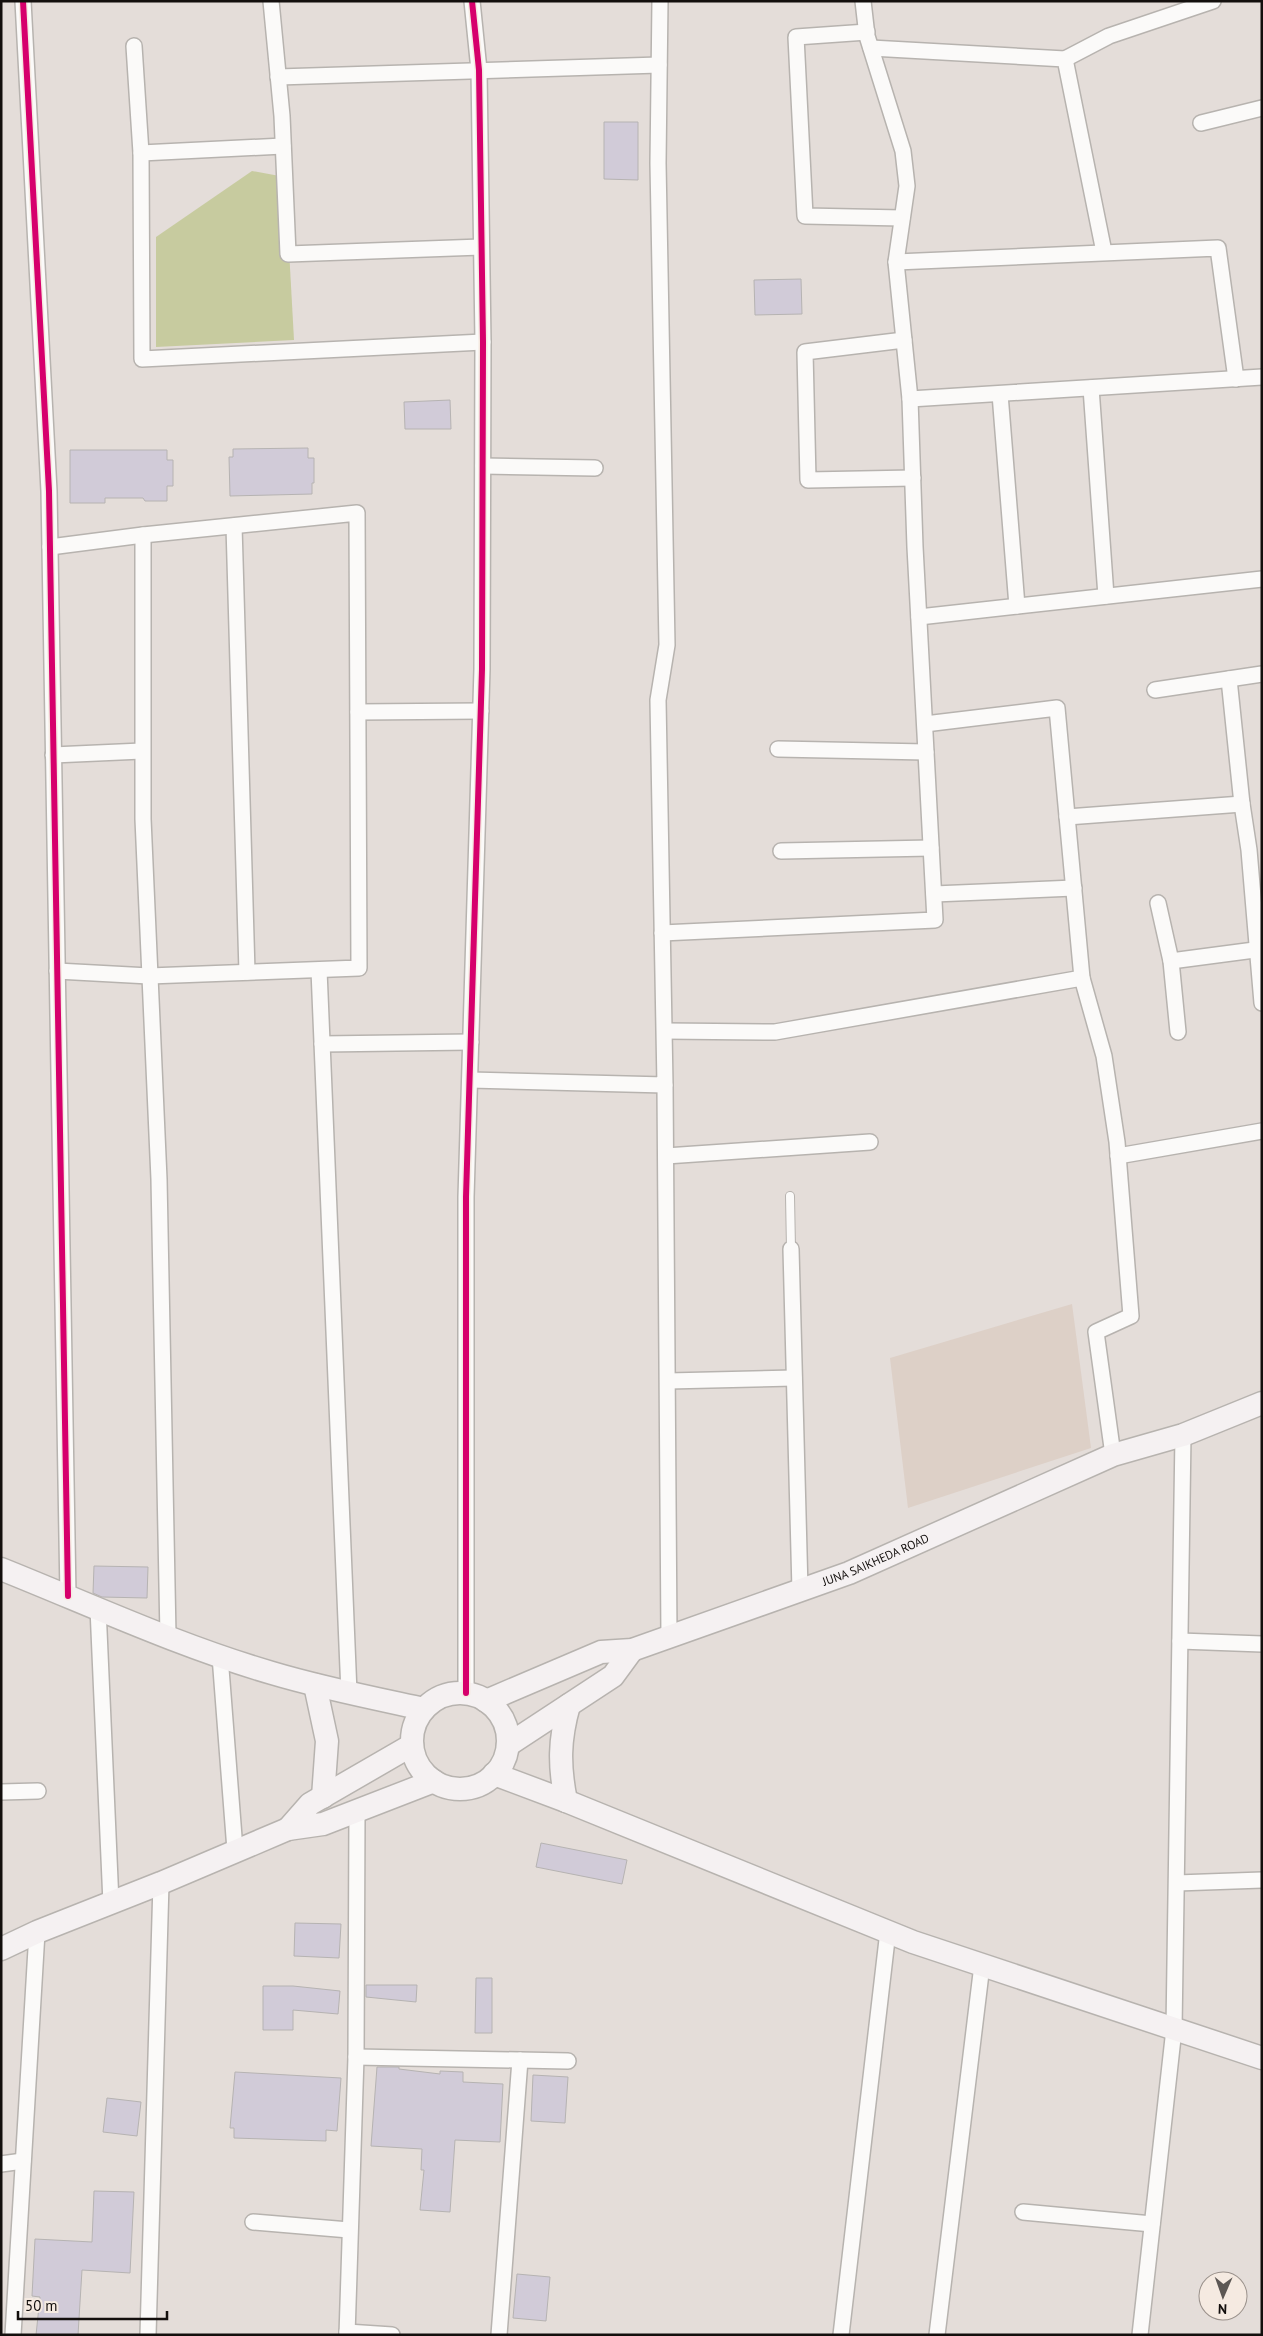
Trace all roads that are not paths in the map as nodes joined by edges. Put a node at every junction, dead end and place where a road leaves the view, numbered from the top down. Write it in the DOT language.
graph roads {
  1 [pos="23,1"];
  2 [pos="271,1"];
  3 [pos="472,1"];
  4 [pos="660,1"];
  5 [pos="863,1"];
  6 [pos="1213,1"];
  7 [pos="867,32"];
  8 [pos="134,46"];
  9 [pos="871,48"];
  10 [pos="1065,59"];
  11 [pos="659,65"];
  12 [pos="479,70"];
  13 [pos="278,77"];
  14 [pos="1262,108"];
  15 [pos="1200,123"];
  16 [pos="283,146"];
  17 [pos="141,153"];
  18 [pos="902,218"];
  19 [pos="482,248"];
  20 [pos="1104,252"];
  21 [pos="896,262"];
  22 [pos="904,340"];
  23 [pos="483,342"];
  24 [pos="1262,378"];
  25 [pos="1236,379"];
  26 [pos="1091,388"];
  27 [pos="1000,394"];
  28 [pos="910,399"];
  29 [pos="483,466"];
  30 [pos="595,468"];
  31 [pos="913,478"];
  32 [pos="234,526"];
  33 [pos="142,535"];
  34 [pos="50,547"];
  35 [pos="1262,579"];
  36 [pos="1106,596"];
  37 [pos="1017,606"];
  38 [pos="919,617"];
  39 [pos="1262,674"];
  40 [pos="1229,679"];
  41 [pos="1155,690"];
  42 [pos="481,711"];
  43 [pos="358,712"];
  44 [pos="925,724"];
  45 [pos="778,749"];
  46 [pos="142,752"];
  47 [pos="926,752"];
  48 [pos="53,755"];
  49 [pos="1242,804"];
  50 [pos="1068,817"];
  51 [pos="932,848"];
  52 [pos="781,851"];
  53 [pos="1074,888"];
  54 [pos="934,894"];
  55 [pos="1158,903"];
  56 [pos="662,933"];
  57 [pos="1260,950"];
  58 [pos="1171,961"];
  59 [pos="319,970"];
  60 [pos="57,971"];
  61 [pos="247,972"];
  62 [pos="149,976"];
  63 [pos="1082,978"];
  64 [pos="1262,1003"];
  65 [pos="665,1031"];
  66 [pos="1178,1032"];
  67 [pos="471,1042"];
  68 [pos="322,1044"];
  69 [pos="470,1080"];
  70 [pos="666,1085"];
  71 [pos="1262,1131"];
  72 [pos="870,1142"];
  73 [pos="666,1156"];
  74 [pos="1118,1156"];
  75 [pos="790,1196"];
  76 [pos="791,1249"];
  77 [pos="794,1378"];
  78 [pos="668,1381"];
  79 [pos="1262,1403"];
  80 [pos="1183,1435"];
  81 [pos="1113,1455"];
  82 [pos="1,1569"];
  83 [pos="800,1590"];
  84 [pos="68,1596"];
  85 [pos="98,1608"];
  86 [pos="168,1636"];
  87 [pos="670,1637"];
  88 [pos="1180,1641"];
  89 [pos="1262,1644"];
  90 [pos="632,1650"];
  91 [pos="220,1656"];
  92 [pos="315,1685"];
  93 [pos="349,1692"];
  94 [pos="476,1697"];
  95 [pos="569,1704"];
  96 [pos="424,1709"];
  97 [pos="412,1745"];
  98 [pos="508,1745"];
  99 [pos="494,1774"];
  100 [pos="434,1781"];
  101 [pos="38,1791"];
  102 [pos="1,1792"];
  103 [pos="323,1796"];
  104 [pos="566,1801"];
  105 [pos="357,1810"];
  106 [pos="288,1829"];
  107 [pos="235,1850"];
  108 [pos="1262,1880"];
  109 [pos="161,1883"];
  110 [pos="1177,1883"];
  111 [pos="111,1903"];
  112 [pos="888,1931"];
  113 [pos="36,1932"];
  114 [pos="1,1949"];
  115 [pos="982,1965"];
  116 [pos="1174,2029"];
  117 [pos="356,2057"];
  118 [pos="1262,2058"];
  119 [pos="520,2060"];
  120 [pos="568,2061"];
  121 [pos="23,2161"];
  122 [pos="1,2164"];
  123 [pos="1023,2212"];
  124 [pos="253,2222"];
  125 [pos="1152,2224"];
  126 [pos="349,2230"];
  127 [pos="347,2333"];
  128 [pos="13,2335"];
  129 [pos="148,2335"];
  130 [pos="392,2335"];
  131 [pos="499,2335"];
  132 [pos="841,2335"];
  133 [pos="937,2335"];
  134 [pos="1140,2335"];
  1 -- 34 [label="street"];
  2 -- 13 [label="street"];
  3 -- 12 [label="street"];
  4 -- 11 [label="street"];
  5 -- 7 [label="street"];
  6 -- 10 [label="street"];
  7 -- 9 [label="street"];
  7 -- 18 [label="street"];
  8 -- 17 [label="street"];
  9 -- 10 [label="street"];
  9 -- 18 [label="street"];
  10 -- 20 [label="street"];
  11 -- 12 [label="street"];
  11 -- 56 [label="street"];
  12 -- 13 [label="street"];
  12 -- 19 [label="street"];
  13 -- 16 [label="street"];
  14 -- 15 [label="street"];
  16 -- 17 [label="street"];
  16 -- 19 [label="street"];
  17 -- 23 [label="street"];
  18 -- 21 [label="street"];
  19 -- 23 [label="street"];
  20 -- 21 [label="street"];
  20 -- 25 [label="street"];
  21 -- 22 [label="street"];
  22 -- 28 [label="street"];
  22 -- 31 [label="street"];
  23 -- 29 [label="street"];
  24 -- 25 [label="street"];
  25 -- 26 [label="street"];
  26 -- 27 [label="street"];
  26 -- 36 [label="street"];
  27 -- 28 [label="street"];
  27 -- 37 [label="street"];
  28 -- 31 [label="street"];
  29 -- 30 [label="street"];
  29 -- 42 [label="street"];
  31 -- 38 [label="street"];
  32 -- 33 [label="street"];
  32 -- 43 [label="street"];
  32 -- 61 [label="street"];
  33 -- 34 [label="street"];
  33 -- 46 [label="street"];
  34 -- 48 [label="street"];
  35 -- 36 [label="street"];
  36 -- 37 [label="street"];
  37 -- 38 [label="street"];
  38 -- 44 [label="street"];
  39 -- 40 [label="street"];
  40 -- 41 [label="street"];
  40 -- 49 [label="street"];
  42 -- 43 [label="street"];
  42 -- 67 [label="street"];
  43 -- 59 [label="street"];
  44 -- 47 [label="street"];
  44 -- 50 [label="street"];
  45 -- 47 [label="street"];
  46 -- 48 [label="street"];
  46 -- 62 [label="street"];
  47 -- 51 [label="street"];
  48 -- 60 [label="street"];
  49 -- 50 [label="street"];
  49 -- 57 [label="street"];
  50 -- 53 [label="street"];
  51 -- 52 [label="street"];
  51 -- 54 [label="street"];
  53 -- 54 [label="street"];
  53 -- 63 [label="street"];
  54 -- 56 [label="street"];
  55 -- 58 [label="street"];
  56 -- 65 [label="street"];
  57 -- 58 [label="street"];
  57 -- 64 [label="street"];
  58 -- 66 [label="street"];
  59 -- 61 [label="street"];
  59 -- 68 [label="street"];
  60 -- 62 [label="street"];
  60 -- 84 [label="street"];
  61 -- 62 [label="street"];
  62 -- 86 [label="street"];
  63 -- 65 [label="street"];
  63 -- 74 [label="street"];
  65 -- 70 [label="street"];
  67 -- 68 [label="street"];
  67 -- 69 [label="street"];
  68 -- 93 [label="street"];
  69 -- 70 [label="street"];
  69 -- 94 [label="street"];
  70 -- 73 [label="street"];
  71 -- 74 [label="street"];
  72 -- 73 [label="street"];
  73 -- 78 [label="street"];
  74 -- 81 [label="street"];
  75 -- 76 [label="lane"];
  76 -- 77 [label="street"];
  77 -- 78 [label="street"];
  77 -- 83 [label="street"];
  78 -- 87 [label="street"];
  79 -- 80 [label="main road, JUNA SAIKHEDA ROAD"];
  80 -- 81 [label="main road, JUNA SAIKHEDA ROAD"];
  80 -- 88 [label="street"];
  81 -- 83 [label="main road, JUNA SAIKHEDA ROAD"];
  82 -- 84 [label="main road"];
  83 -- 87 [label="main road, JUNA SAIKHEDA ROAD"];
  84 -- 85 [label="main road"];
  85 -- 86 [label="main road"];
  85 -- 111 [label="street"];
  86 -- 91 [label="main road"];
  87 -- 90 [label="main road, JUNA SAIKHEDA ROAD"];
  88 -- 89 [label="street"];
  88 -- 110 [label="street"];
  90 -- 94 [label="main road, JUNA SAIKHEDA ROAD"];
  90 -- 95 [label="main road"];
  91 -- 92 [label="main road"];
  91 -- 107 [label="street"];
  92 -- 93 [label="main road"];
  92 -- 103 [label="main road"];
  93 -- 96 [label="main road"];
  94 -- 96 [label="main road"];
  94 -- 98 [label="main road"];
  95 -- 98 [label="main road"];
  95 -- 104 [label="main road"];
  96 -- 97 [label="main road"];
  97 -- 100 [label="main road"];
  97 -- 103 [label="main road"];
  98 -- 99 [label="main road"];
  99 -- 100 [label="main road"];
  99 -- 104 [label="main road"];
  100 -- 105 [label="main road"];
  101 -- 102 [label="street"];
  103 -- 106 [label="main road"];
  104 -- 112 [label="main road"];
  105 -- 106 [label="main road"];
  105 -- 117 [label="street"];
  106 -- 107 [label="main road"];
  107 -- 109 [label="main road"];
  108 -- 110 [label="street"];
  109 -- 111 [label="main road"];
  109 -- 129 [label="street"];
  110 -- 116 [label="street"];
  111 -- 113 [label="main road"];
  112 -- 115 [label="main road"];
  112 -- 132 [label="street"];
  113 -- 114 [label="main road"];
  113 -- 121 [label="street"];
  115 -- 116 [label="main road"];
  115 -- 133 [label="street"];
  116 -- 118 [label="main road"];
  116 -- 125 [label="street"];
  117 -- 119 [label="street"];
  117 -- 126 [label="street"];
  119 -- 120 [label="street"];
  119 -- 131 [label="street"];
  121 -- 122 [label="street"];
  121 -- 128 [label="street"];
  123 -- 125 [label="street"];
  124 -- 126 [label="street"];
  125 -- 134 [label="street"];
  126 -- 127 [label="street"];
  127 -- 130 [label="street"];
}
